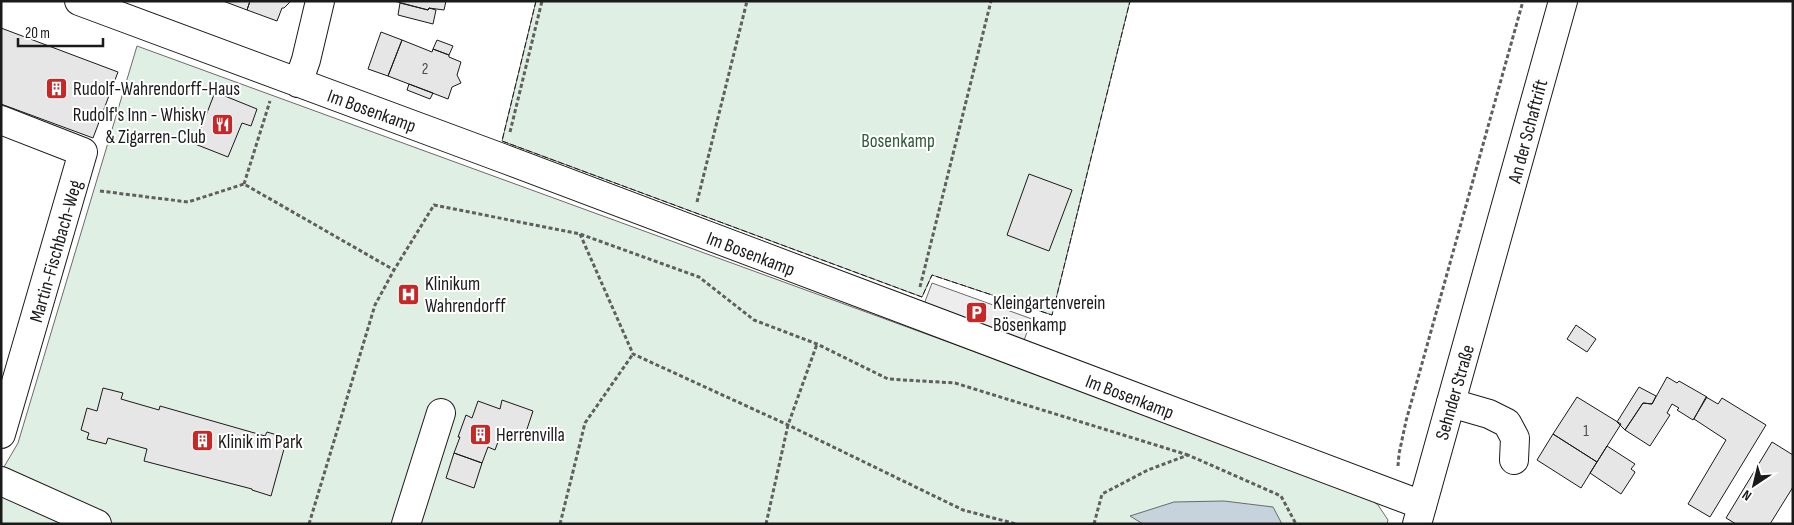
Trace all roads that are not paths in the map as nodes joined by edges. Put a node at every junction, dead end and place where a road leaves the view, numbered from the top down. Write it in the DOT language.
graph roads {
  1 [pos="79,1"];
  2 [pos="320,1"];
  3 [pos="1563,1"];
  4 [pos="298,83"];
  5 [pos="1,120"];
  6 [pos="1491,261"];
  7 [pos="1451,403"];
  8 [pos="441,414"];
  9 [pos="1,434"];
  10 [pos="1514,460"];
  11 [pos="1,481"];
  12 [pos="1419,515"];
  13 [pos="97,524"];
  14 [pos="406,524"];
  1 -- 4 [label="street, Im Bosenkamp"];
  2 -- 4 [label="street"];
  3 -- 6 [label="street, An der Schaftrift"];
  4 -- 12 [label="street, Im Bosenkamp"];
  5 -- 9 [label="street, Martin-Fischbach-Weg"];
  6 -- 7 [label="street, Sehnder Straße"];
  7 -- 10 [label="street"];
  7 -- 12 [label="street, Sehnder Straße"];
  8 -- 14 [label="street"];
  11 -- 13 [label="street"];
}
